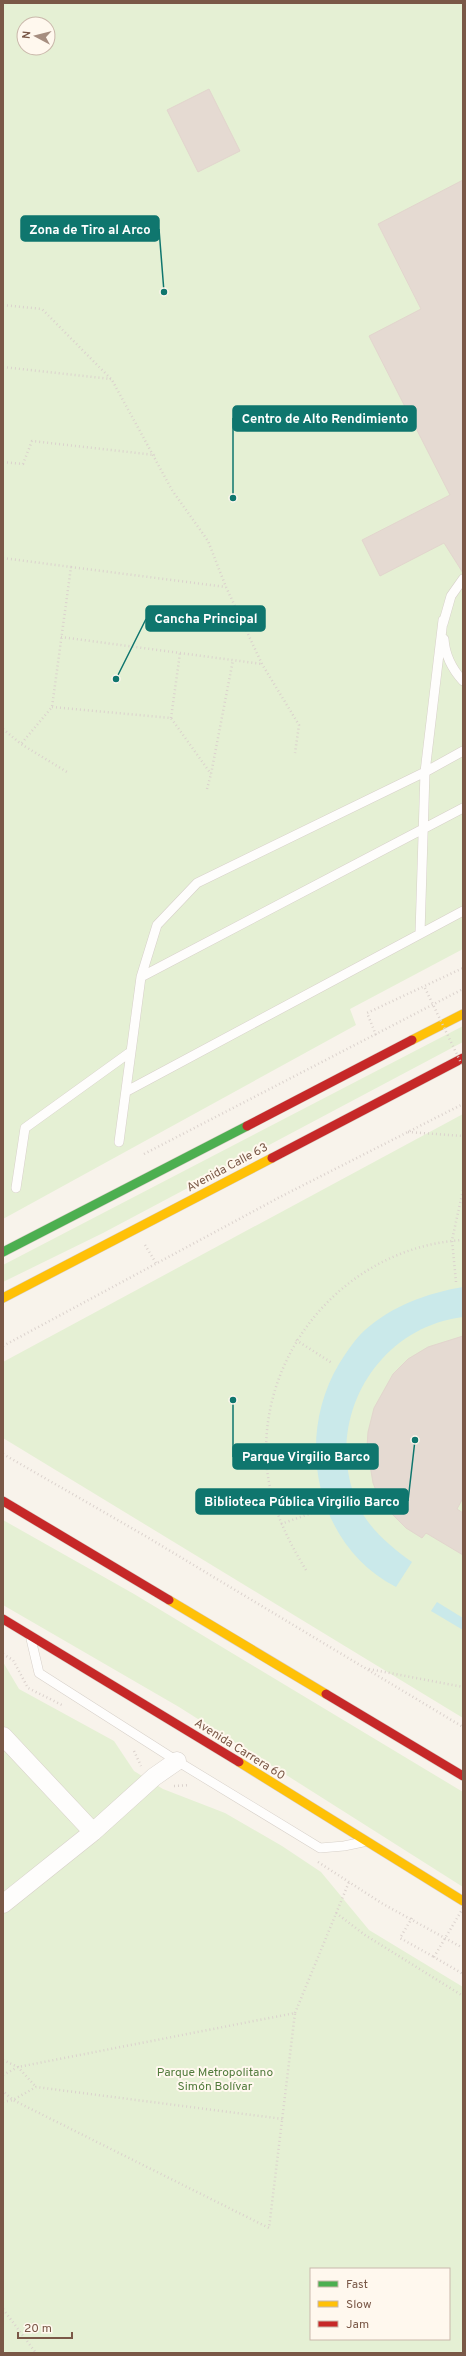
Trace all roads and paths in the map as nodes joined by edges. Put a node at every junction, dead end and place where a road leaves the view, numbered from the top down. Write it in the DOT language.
graph roads {
  1 [pos="3,305"];
  2 [pos="3,367"];
  3 [pos="112,380"];
  4 [pos="155,455"];
  5 [pos="3,462"];
  6 [pos="3,558"];
  7 [pos="71,567"];
  8 [pos="463,578"];
  9 [pos="226,587"];
  10 [pos="443,620"];
  11 [pos="62,637"];
  12 [pos="180,653"];
  13 [pos="233,660"];
  14 [pos="262,664"];
  15 [pos="463,681"];
  16 [pos="52,707"];
  17 [pos="171,718"];
  18 [pos="3,729"];
  19 [pos="21,744"];
  20 [pos="463,750"];
  21 [pos="295,753"];
  22 [pos="67,772"];
  23 [pos="425,772"];
  24 [pos="211,774"];
  25 [pos="206,789"];
  26 [pos="463,808"];
  27 [pos="423,830"];
  28 [pos="463,911"];
  29 [pos="420,933"];
  30 [pos="463,968"];
  31 [pos="141,977"];
  32 [pos="425,988"];
  33 [pos="463,989"];
  34 [pos="463,1014"];
  35 [pos="376,1034"];
  36 [pos="129,1053"];
  37 [pos="385,1054"];
  38 [pos="463,1058"];
  39 [pos="463,1067"];
  40 [pos="127,1091"];
  41 [pos="463,1104"];
  42 [pos="407,1132"];
  43 [pos="463,1136"];
  44 [pos="119,1142"];
  45 [pos="142,1156"];
  46 [pos="16,1188"];
  47 [pos="463,1190"];
  48 [pos="452,1240"];
  49 [pos="463,1240"];
  50 [pos="3,1252"];
  51 [pos="456,1282"];
  52 [pos="3,1298"];
  53 [pos="296,1340"];
  54 [pos="3,1346"];
  55 [pos="332,1363"];
  56 [pos="3,1454"];
  57 [pos="3,1501"];
  58 [pos="320,1510"];
  59 [pos="281,1524"];
  60 [pos="306,1570"];
  61 [pos="3,1619"];
  62 [pos="30,1636"];
  63 [pos="366,1668"];
  64 [pos="463,1687"];
  65 [pos="463,1727"];
  66 [pos="3,1736"];
  67 [pos="177,1761"];
  68 [pos="463,1776"];
  69 [pos="93,1832"];
  70 [pos="366,1841"];
  71 [pos="349,1882"];
  72 [pos="463,1901"];
  73 [pos="3,1904"];
  74 [pos="463,1908"];
  75 [pos="336,1913"];
  76 [pos="412,1918"];
  77 [pos="432,1957"];
  78 [pos="463,1974"];
  79 [pos="463,1996"];
  80 [pos="295,2012"];
  81 [pos="3,2060"];
  82 [pos="18,2067"];
  83 [pos="3,2075"];
  84 [pos="36,2087"];
  85 [pos="3,2091"];
  86 [pos="13,2100"];
  87 [pos="3,2102"];
  88 [pos="282,2119"];
  89 [pos="3,2309"];
  90 [pos="35,2352"];
  1 -- 3 [label="path"];
  2 -- 3 [label="path"];
  3 -- 4 [label="path"];
  4 -- 5 [label="path"];
  4 -- 9 [label="path"];
  6 -- 7 [label="path"];
  7 -- 9 [label="path"];
  7 -- 11 [label="path"];
  8 -- 10 [label="lane"];
  9 -- 14 [label="path"];
  10 -- 15 [label="lane"];
  10 -- 23 [label="lane"];
  11 -- 12 [label="path"];
  11 -- 16 [label="path"];
  12 -- 13 [label="path"];
  12 -- 17 [label="path"];
  13 -- 14 [label="path"];
  13 -- 24 [label="path"];
  14 -- 21 [label="path"];
  16 -- 17 [label="path"];
  16 -- 19 [label="path"];
  17 -- 24 [label="path"];
  18 -- 19 [label="path"];
  19 -- 22 [label="path"];
  20 -- 23 [label="lane"];
  23 -- 27 [label="lane"];
  23 -- 31 [label="lane"];
  24 -- 25 [label="path"];
  26 -- 27 [label="lane"];
  27 -- 29 [label="lane"];
  27 -- 31 [label="lane"];
  28 -- 29 [label="lane"];
  29 -- 40 [label="lane"];
  30 -- 32 [label="path"];
  31 -- 36 [label="lane"];
  32 -- 35 [label="path"];
  32 -- 39 [label="path, bridge"];
  33 -- 35 [label="path"];
  34 -- 37 [label="main road"];
  35 -- 37 [label="path"];
  35 -- 45 [label="path"];
  36 -- 40 [label="lane"];
  36 -- 46 [label="lane"];
  37 -- 50 [label="main road"];
  38 -- 52 [label="main road, Avenida Calle 63"];
  40 -- 44 [label="lane"];
  41 -- 42 [label="path"];
  42 -- 43 [label="path"];
  42 -- 54 [label="path"];
  47 -- 48 [label="path"];
  48 -- 49 [label="path"];
  48 -- 51 [label="path"];
  48 -- 53 [label="path"];
  53 -- 55 [label="path"];
  53 -- 59 [label="path"];
  56 -- 63 [label="path"];
  57 -- 68 [label="main road"];
  58 -- 59 [label="path"];
  59 -- 60 [label="path"];
  61 -- 62 [label="main road, Avenida Carrera 60"];
  62 -- 67 [label="lane"];
  62 -- 70 [label="main road, Avenida Carrera 60"];
  63 -- 64 [label="path"];
  63 -- 65 [label="path"];
  66 -- 69 [label="street"];
  67 -- 69 [label="street"];
  67 -- 70 [label="lane"];
  69 -- 73 [label="street"];
  70 -- 72 [label="main road, Avenida Carrera 60"];
  71 -- 75 [label="path"];
  74 -- 77 [label="path, bridge"];
  75 -- 79 [label="path"];
  75 -- 80 [label="path"];
  76 -- 77 [label="path"];
  77 -- 78 [label="path, bridge"];
  80 -- 82 [label="path"];
  80 -- 88 [label="path"];
  81 -- 82 [label="path"];
  82 -- 83 [label="path"];
  82 -- 84 [label="path"];
  84 -- 86 [label="path"];
  84 -- 88 [label="path"];
  85 -- 86 [label="path"];
  86 -- 87 [label="path"];
  86 -- 88 [label="path"];
  89 -- 90 [label="path"];
}
